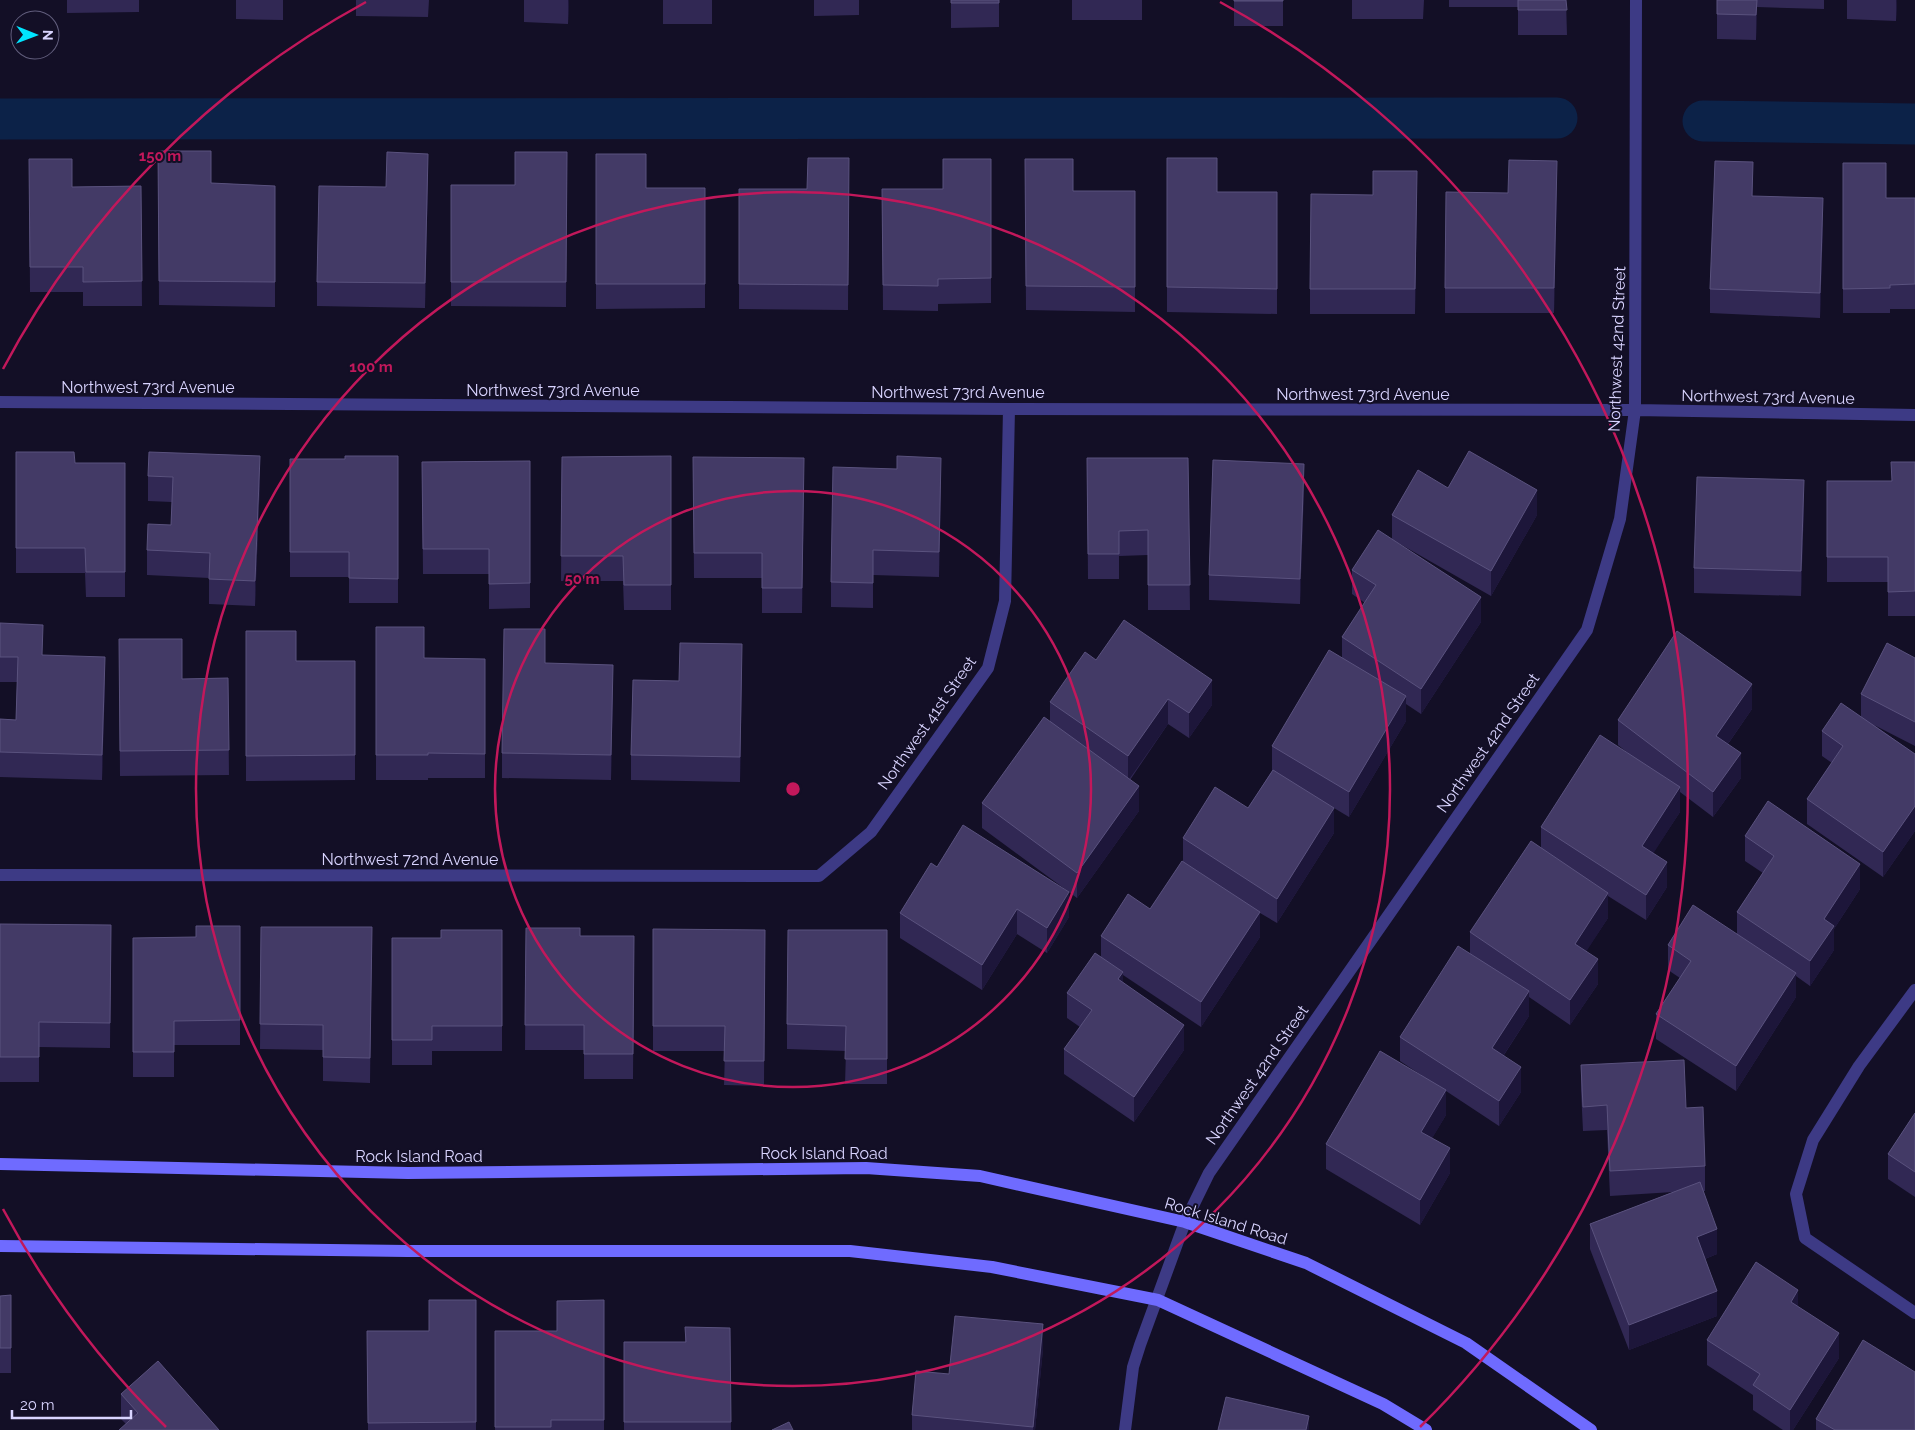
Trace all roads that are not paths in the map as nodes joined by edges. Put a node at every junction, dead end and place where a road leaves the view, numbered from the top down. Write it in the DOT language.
graph roads {
  1 [pos="1636,0"];
  2 [pos="0,402"];
  3 [pos="1009,409"];
  4 [pos="1635,410"];
  5 [pos="1915,415"];
  6 [pos="0,875"];
  7 [pos="819,876"];
  8 [pos="1915,990"];
  9 [pos="0,1164"];
  10 [pos="1185,1222"];
  11 [pos="0,1246"];
  12 [pos="1158,1300"];
  13 [pos="1915,1313"];
  14 [pos="1125,1430"];
  15 [pos="1426,1430"];
  16 [pos="1590,1430"];
  1 -- 4 [label="street, Northwest 42nd Street"];
  2 -- 3 [label="street, Northwest 73rd Avenue"];
  3 -- 4 [label="street, Northwest 73rd Avenue"];
  3 -- 7 [label="street, Northwest 41st Street"];
  4 -- 5 [label="street, Northwest 73rd Avenue"];
  4 -- 10 [label="street, Northwest 42nd Street"];
  6 -- 7 [label="street, Northwest 72nd Avenue"];
  8 -- 13 [label="street"];
  9 -- 10 [label="main road, Rock Island Road"];
  10 -- 12 [label="street, Northwest 42nd Street"];
  10 -- 16 [label="main road, Rock Island Road"];
  11 -- 12 [label="main road"];
  12 -- 14 [label="street, Northwest 42nd Street"];
  12 -- 15 [label="main road"];
}
